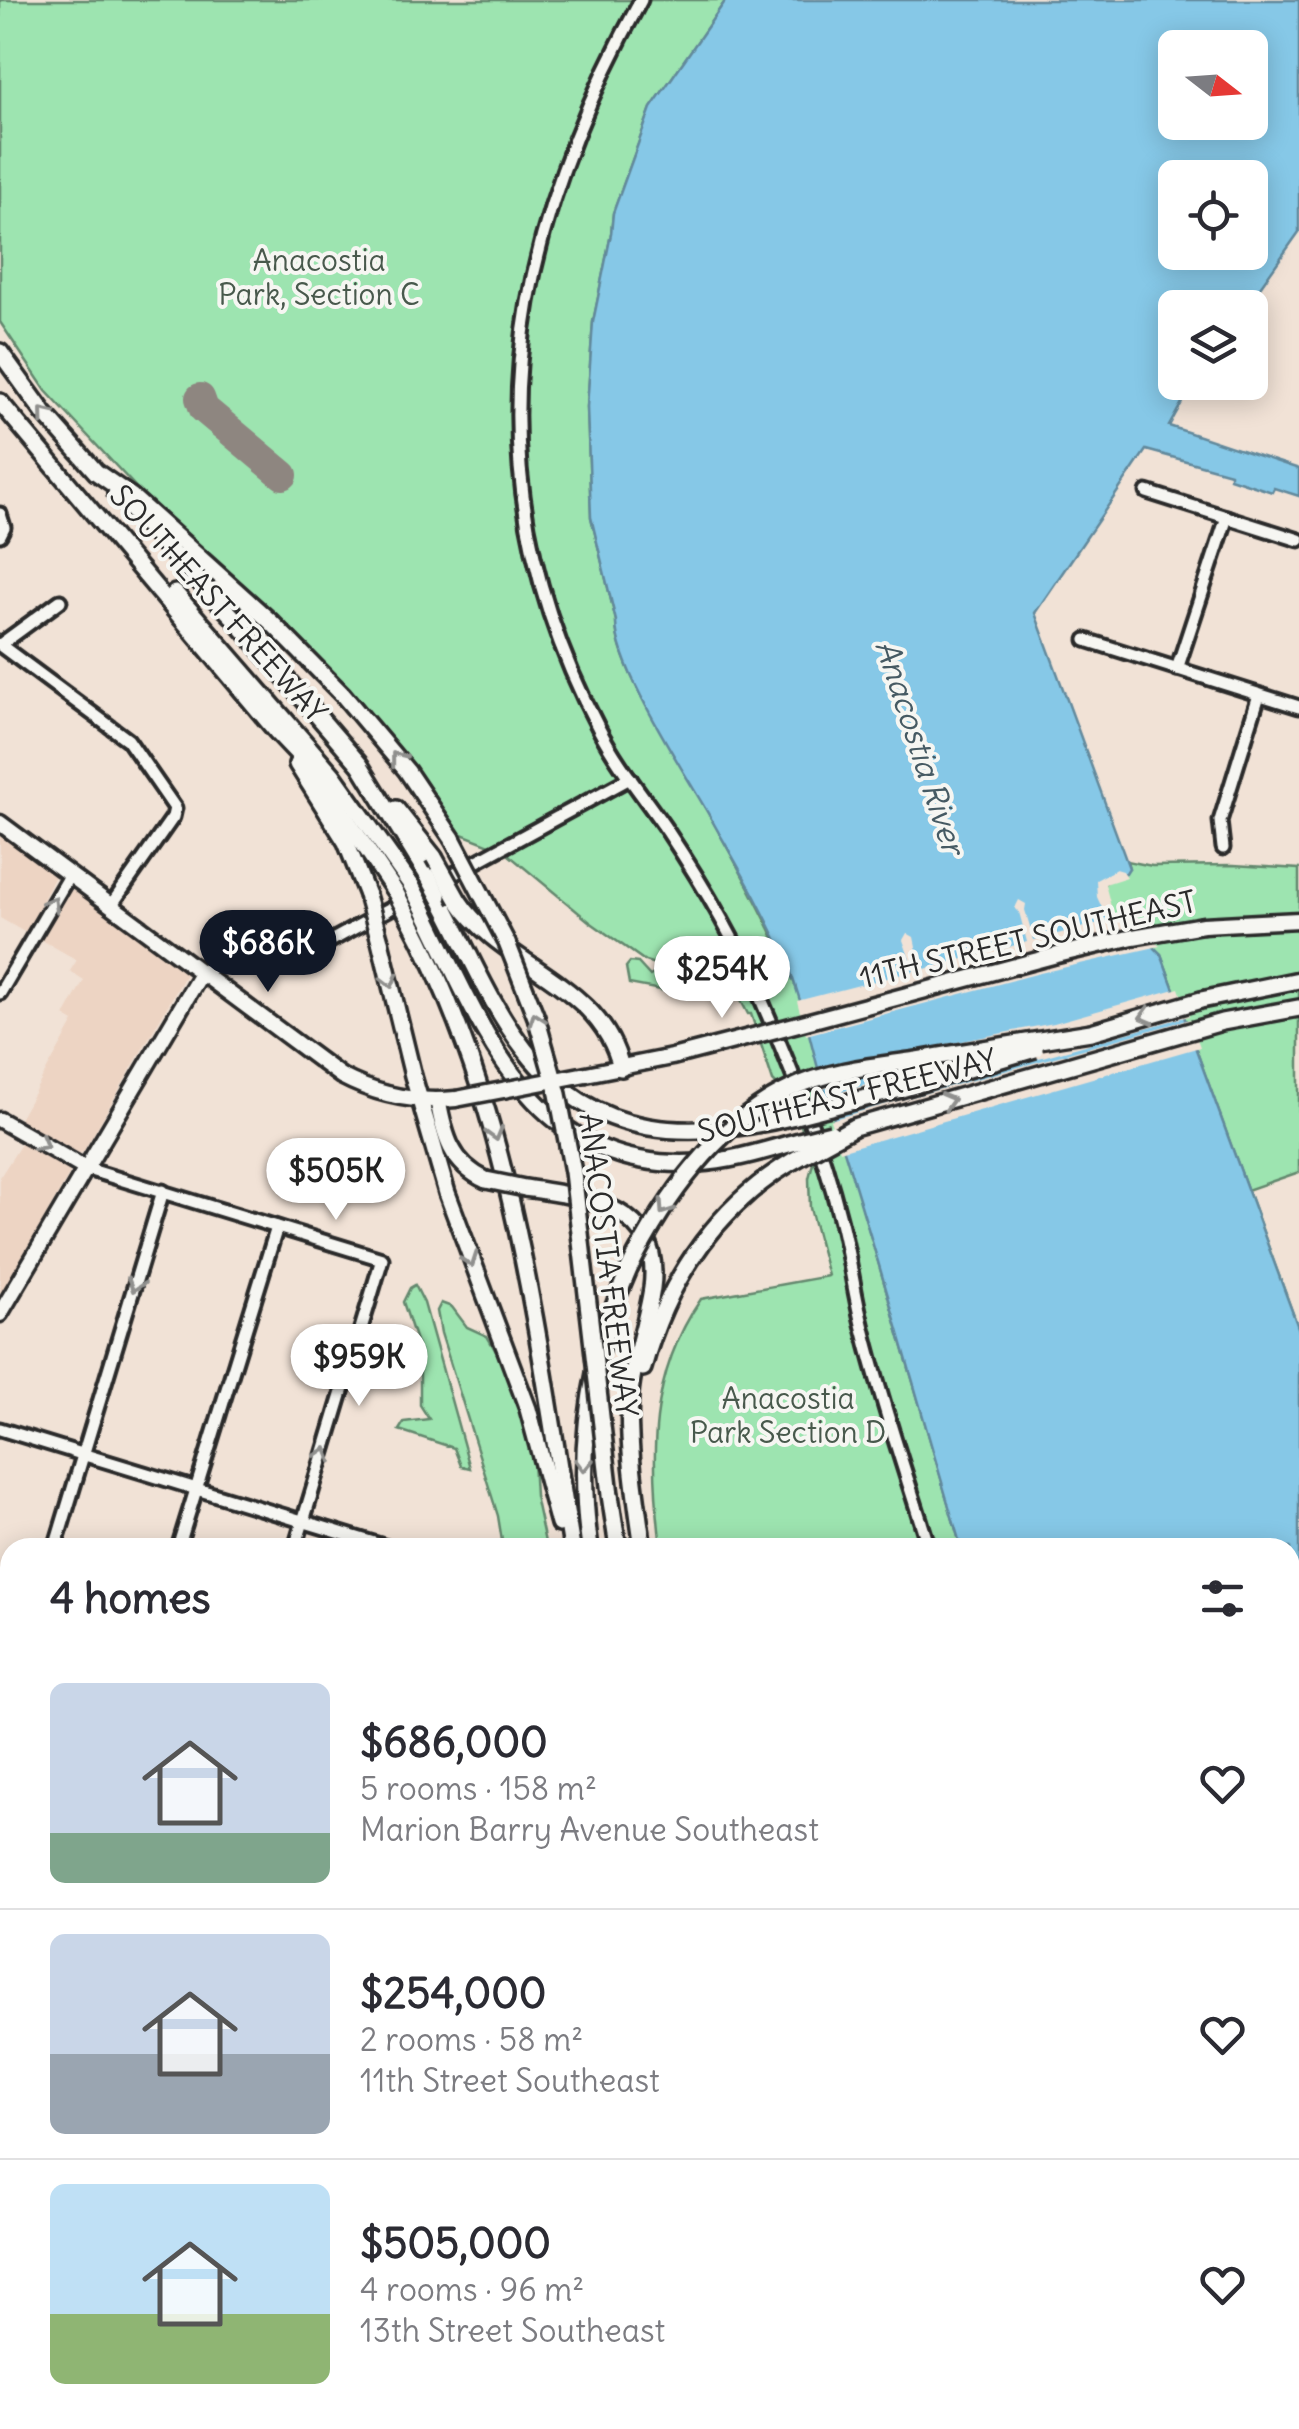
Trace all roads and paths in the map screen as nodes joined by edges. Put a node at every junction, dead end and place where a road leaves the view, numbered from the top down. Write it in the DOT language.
graph roads {
  1 [pos="641,0"];
  2 [pos="0,352"];
  3 [pos="0,402"];
  4 [pos="96,472"];
  5 [pos="68,482"];
  6 [pos="1147,492"];
  7 [pos="0,514"];
  8 [pos="1227,517"];
  9 [pos="0,535"];
  10 [pos="1299,540"];
  11 [pos="60,602"];
  12 [pos="1086,640"];
  13 [pos="0,645"];
  14 [pos="1177,669"];
  15 [pos="1259,695"];
  16 [pos="1299,707"];
  17 [pos="276,731"];
  18 [pos="360,765"];
  19 [pos="630,778"];
  20 [pos="0,823"];
  21 [pos="1223,848"];
  22 [pos="70,874"];
  23 [pos="403,889"];
  24 [pos="112,904"];
  25 [pos="415,910"];
  26 [pos="1299,920"];
  27 [pos="202,972"];
  28 [pos="1299,980"];
  29 [pos="0,993"];
  30 [pos="1299,1008"];
  31 [pos="1091,1032"];
  32 [pos="621,1068"];
  33 [pos="420,1100"];
  34 [pos="438,1101"];
  35 [pos="0,1120"];
  36 [pos="805,1147"];
  37 [pos="84,1168"];
  38 [pos="164,1191"];
  39 [pos="278,1227"];
  40 [pos="0,1314"];
  41 [pos="0,1429"];
  42 [pos="83,1455"];
  43 [pos="634,1472"];
  44 [pos="196,1488"];
  45 [pos="303,1522"];
  46 [pos="57,1538"];
  47 [pos="181,1538"];
  48 [pos="299,1538"];
  49 [pos="357,1538"];
  50 [pos="566,1538"];
  51 [pos="568,1538"];
  52 [pos="589,1538"];
  53 [pos="616,1538"];
  54 [pos="642,1538"];
  55 [pos="925,1538"];
  1 -- 19 [label="street"];
  4 -- 2 [label="highway, ANACOSTIA FREEWAY, one-way"];
  3 -- 5 [label="highway"];
  4 -- 18 [label="highway, SOUTHEAST FREEWAY"];
  53 -- 4 [label="highway, ANACOSTIA FREEWAY, one-way, bridge"];
  5 -- 17 [label="highway"];
  5 -- 23 [label="highway, SOUTHEAST FREEWAY"];
  6 -- 8 [label="street"];
  7 -- 9 [label="street"];
  8 -- 10 [label="street"];
  8 -- 14 [label="street"];
  11 -- 13 [label="street"];
  12 -- 14 [label="street"];
  13 -- 24 [label="street"];
  14 -- 15 [label="street"];
  15 -- 16 [label="street"];
  15 -- 21 [label="street"];
  17 -- 23 [label="highway"];
  17 -- 33 [label="highway, one-way, bridge"];
  18 -- 31 [label="highway, SOUTHEAST FREEWAY, bridge"];
  18 -- 32 [label="highway, bridge"];
  19 -- 27 [label="street"];
  19 -- 55 [label="street"];
  20 -- 22 [label="main road, 11TH STREET SOUTHEAST"];
  22 -- 24 [label="main road, 11TH STREET SOUTHEAST"];
  29 -- 22 [label="street, one-way"];
  23 -- 25 [label="highway, bridge"];
  24 -- 27 [label="main road, 11TH STREET SOUTHEAST"];
  25 -- 36 [label="highway, SOUTHEAST FREEWAY"];
  25 -- 51 [label="highway, one-way"];
  26 -- 32 [label="main road, 11TH STREET SOUTHEAST, bridge"];
  27 -- 33 [label="main road, 11TH STREET SOUTHEAST"];
  27 -- 37 [label="main road"];
  28 -- 31 [label="highway, SOUTHEAST FREEWAY, one-way"];
  36 -- 30 [label="highway, SOUTHEAST FREEWAY, one-way, bridge"];
  31 -- 52 [label="highway, one-way, bridge"];
  32 -- 34 [label="main road, 11TH STREET SOUTHEAST, bridge"];
  33 -- 34 [label="main road, 11TH STREET SOUTHEAST"];
  33 -- 50 [label="highway, one-way"];
  34 -- 43 [label="highway, bridge"];
  35 -- 37 [label="main road, one-way"];
  36 -- 43 [label="highway"];
  37 -- 38 [label="street"];
  37 -- 40 [label="main road"];
  38 -- 39 [label="street"];
  38 -- 42 [label="street, one-way"];
  39 -- 44 [label="street"];
  45 -- 39 [label="street, one-way"];
  41 -- 42 [label="street"];
  42 -- 44 [label="street"];
  42 -- 46 [label="street"];
  43 -- 54 [label="highway"];
  44 -- 45 [label="street"];
  44 -- 47 [label="street"];
  45 -- 48 [label="street"];
  45 -- 49 [label="street"];
}
